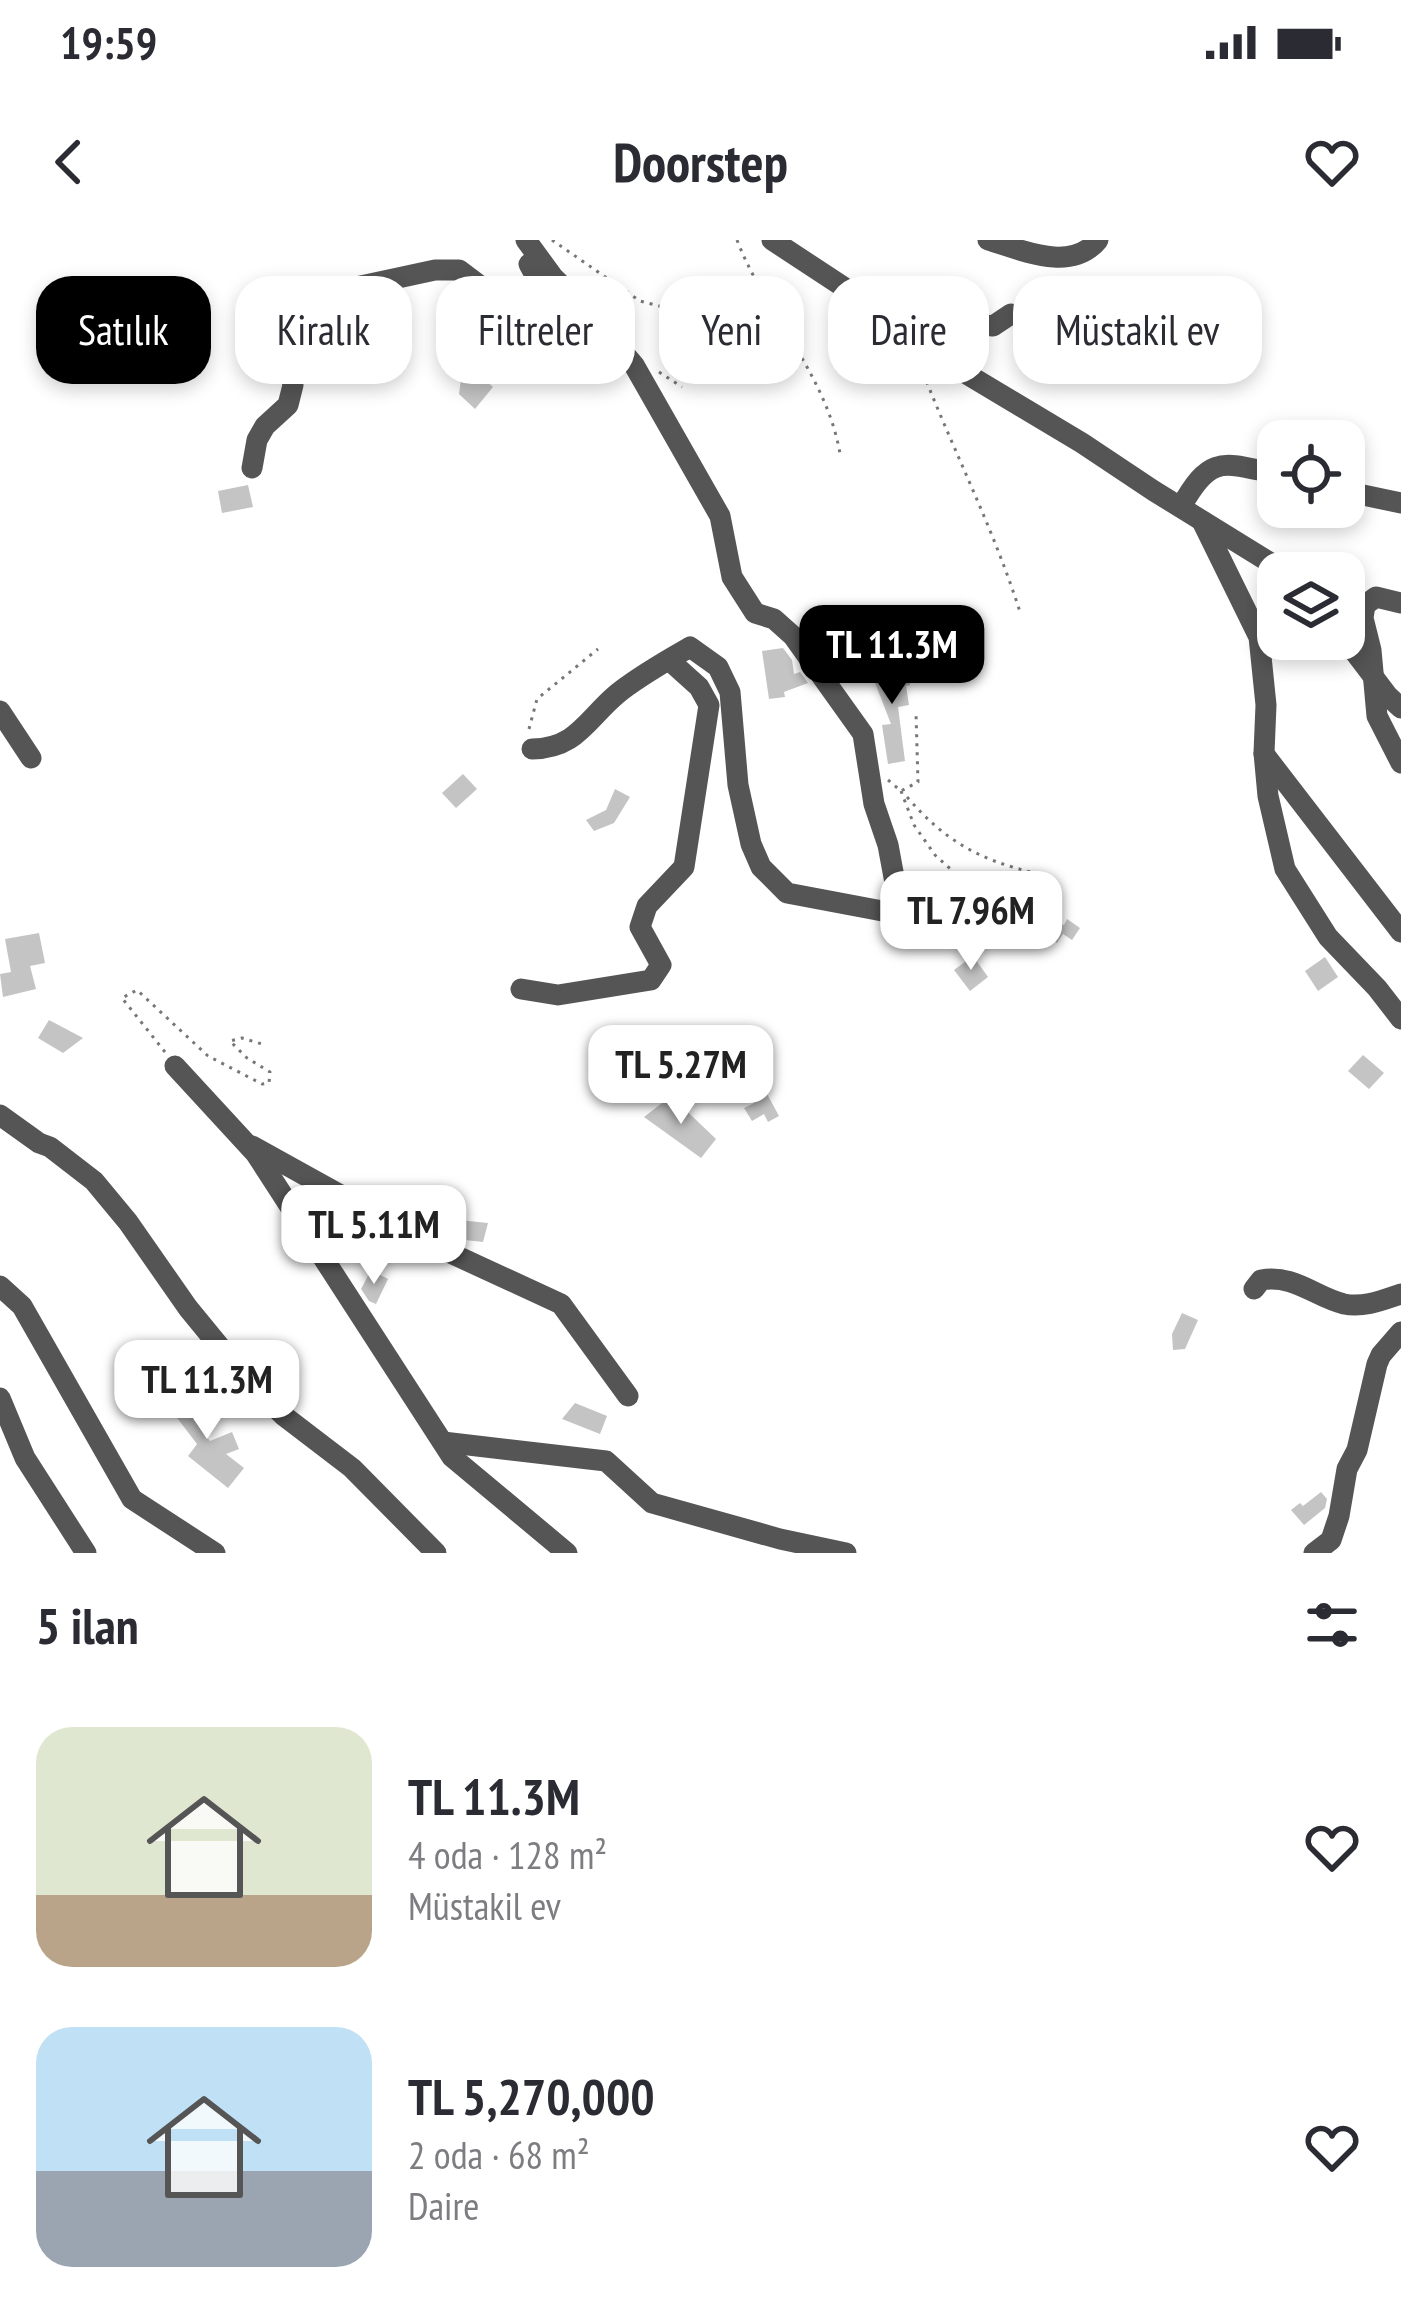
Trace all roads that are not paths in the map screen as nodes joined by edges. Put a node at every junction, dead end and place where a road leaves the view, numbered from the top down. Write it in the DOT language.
graph roads {
  1 [pos="525,240"];
  2 [pos="772,240"];
  3 [pos="988,240"];
  4 [pos="1098,240"];
  5 [pos="828,278"];
  6 [pos="1011,314"];
  7 [pos="989,326"];
  8 [pos="988,384"];
  9 [pos="252,468"];
  10 [pos="1257,470"];
  11 [pos="1365,495"];
  12 [pos="1401,503"];
  13 [pos="1181,507"];
  14 [pos="1202,520"];
  15 [pos="1257,554"];
  16 [pos="1401,603"];
  17 [pos="669,660"];
  18 [pos="1361,660"];
  19 [pos="1375,679"];
  20 [pos="1401,708"];
  21 [pos="0,711"];
  22 [pos="532,748"];
  23 [pos="1264,753"];
  24 [pos="31,758"];
  25 [pos="1401,763"];
  26 [pos="1401,932"];
  27 [pos="520,989"];
  28 [pos="1401,1019"];
  29 [pos="176,1066"];
  30 [pos="0,1115"];
  31 [pos="244,1142"];
  32 [pos="0,1286"];
  33 [pos="1254,1288"];
  34 [pos="1401,1294"];
  35 [pos="1401,1333"];
  36 [pos="628,1396"];
  37 [pos="0,1398"];
  38 [pos="443,1442"];
  39 [pos="86,1553"];
  40 [pos="215,1553"];
  41 [pos="436,1553"];
  42 [pos="567,1553"];
  43 [pos="845,1553"];
  44 [pos="1314,1553"];
  1 -- 9 [label="street"];
  1 -- 17 [label="street"];
  2 -- 5 [label="street"];
  3 -- 4 [label="street"];
  6 -- 7 [label="street"];
  8 -- 13 [label="street"];
  10 -- 13 [label="street"];
  11 -- 12 [label="street"];
  13 -- 14 [label="street"];
  14 -- 15 [label="street"];
  14 -- 23 [label="street"];
  16 -- 19 [label="street"];
  17 -- 22 [label="street"];
  17 -- 27 [label="street"];
  18 -- 19 [label="street"];
  19 -- 20 [label="street"];
  19 -- 25 [label="street"];
  21 -- 24 [label="street"];
  23 -- 26 [label="street"];
  23 -- 28 [label="street"];
  29 -- 31 [label="street"];
  30 -- 41 [label="street"];
  31 -- 36 [label="street"];
  31 -- 38 [label="street"];
  32 -- 40 [label="street"];
  33 -- 34 [label="street"];
  35 -- 44 [label="street"];
  37 -- 39 [label="street"];
  38 -- 42 [label="street"];
  38 -- 43 [label="street"];
}
